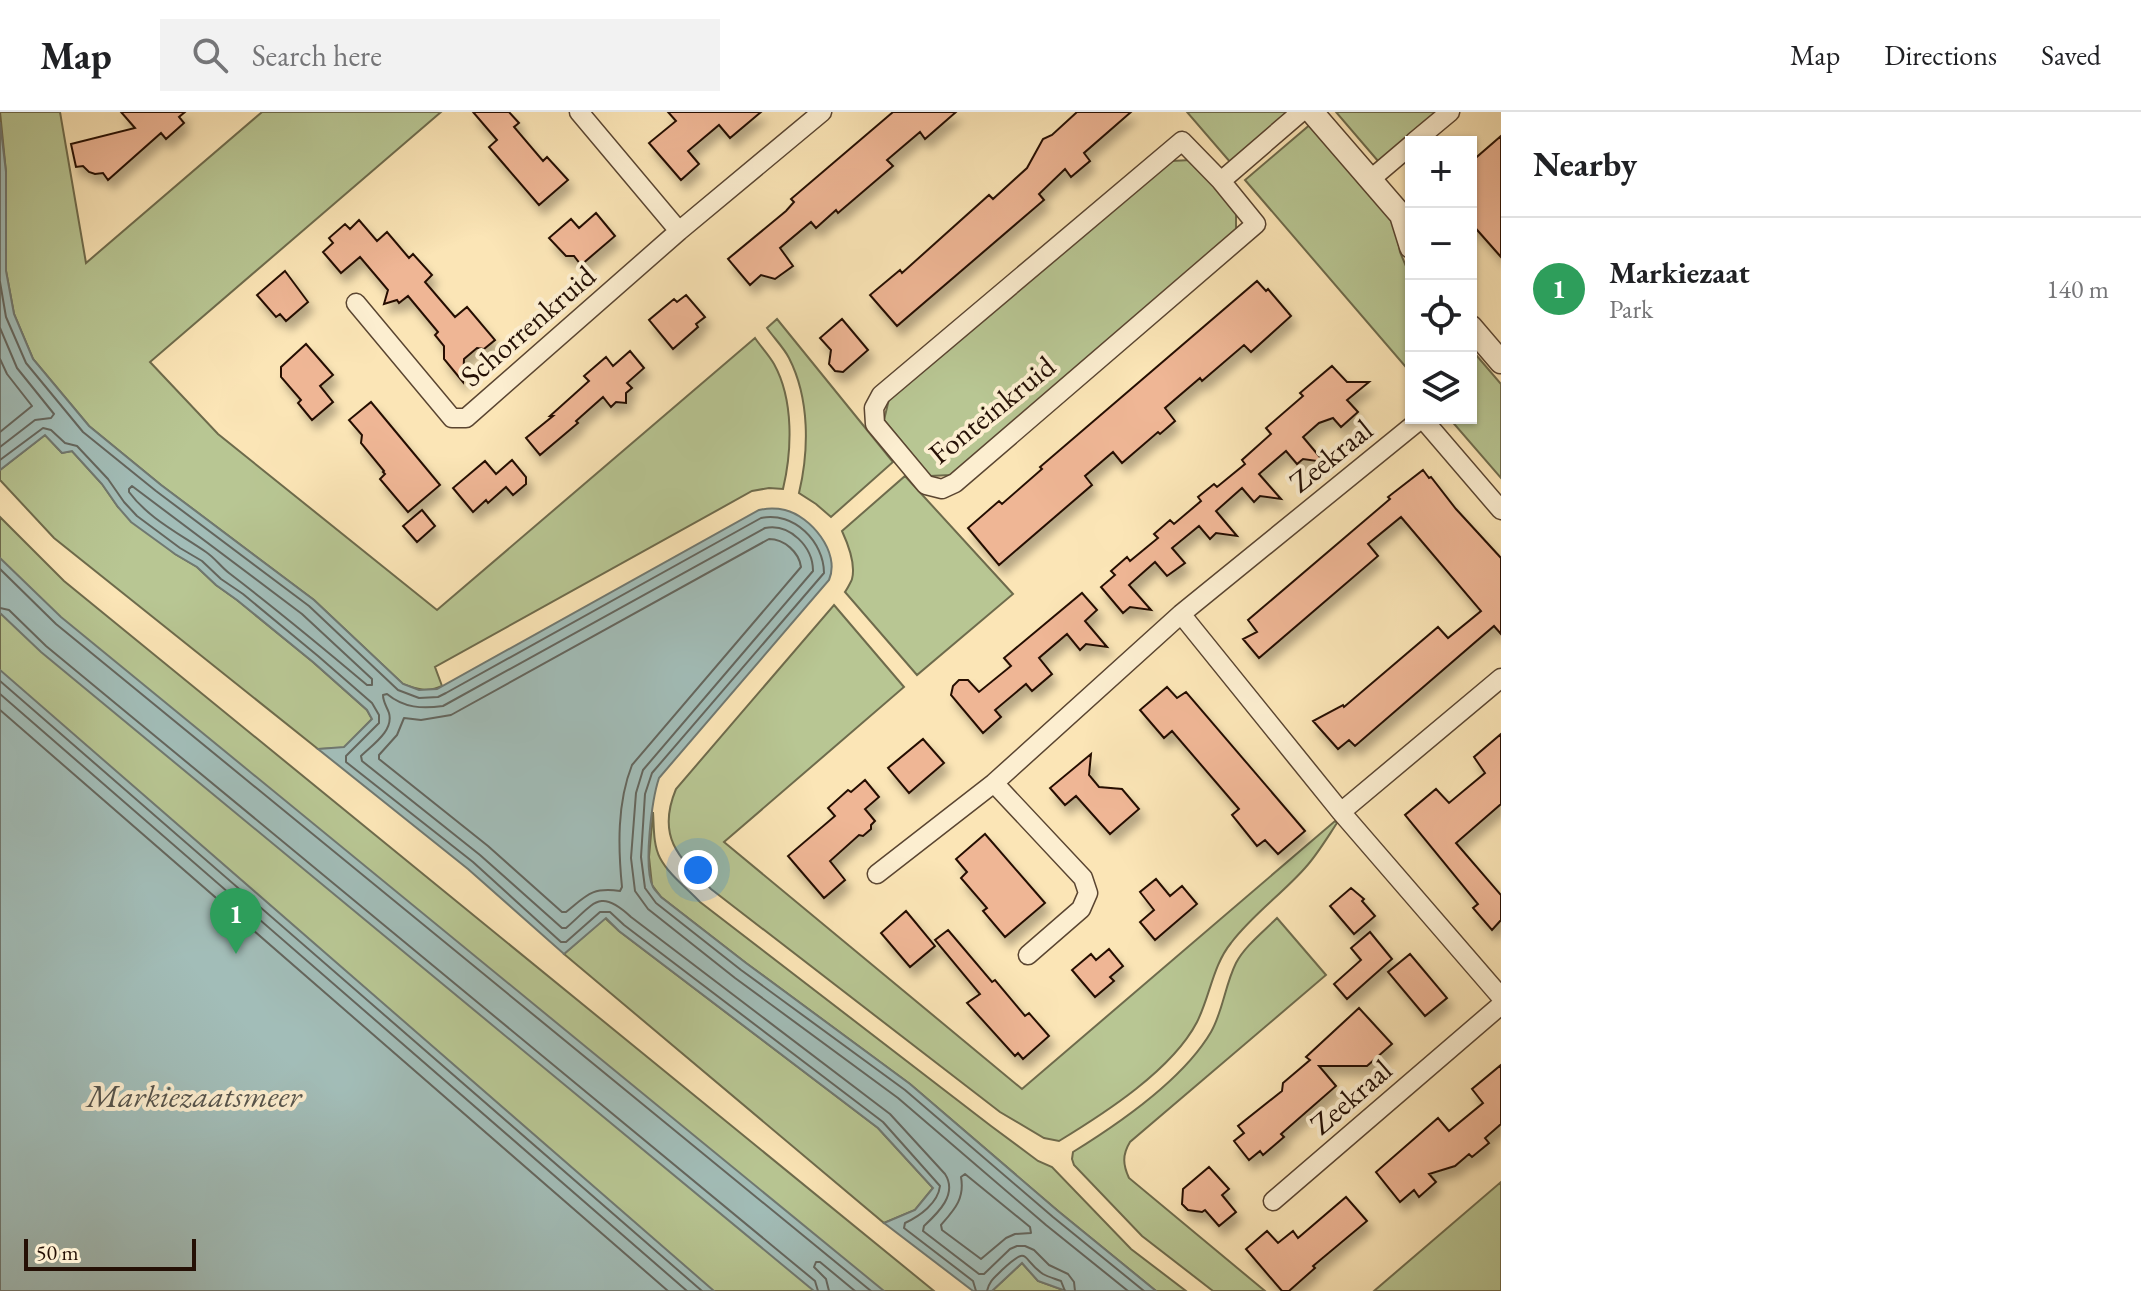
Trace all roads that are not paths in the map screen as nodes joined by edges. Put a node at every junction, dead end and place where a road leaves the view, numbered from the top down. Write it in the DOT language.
graph roads {
  1 [pos="579,112"];
  2 [pos="822,112"];
  3 [pos="1301,112"];
  4 [pos="1312,112"];
  5 [pos="1450,112"];
  6 [pos="1421,136"];
  7 [pos="1405,150"];
  8 [pos="1371,179"];
  9 [pos="1221,181"];
  10 [pos="1405,228"];
  11 [pos="679,231"];
  12 [pos="356,303"];
  13 [pos="1477,334"];
  14 [pos="1501,362"];
  15 [pos="1501,510"];
  16 [pos="1181,614"];
  17 [pos="1501,678"];
  18 [pos="994,783"];
  19 [pos="1341,812"];
  20 [pos="877,874"];
  21 [pos="1028,955"];
  22 [pos="1501,997"];
  23 [pos="1501,1005"];
  24 [pos="1273,1201"];
  1 -- 11 [label="street"];
  2 -- 11 [label="street, Schorrenkruid"];
  3 -- 9 [label="street"];
  4 -- 8 [label="street"];
  5 -- 6 [label="street"];
  7 -- 8 [label="street"];
  8 -- 10 [label="street"];
  9 -- 9 [label="street, Fonteinkruid"];
  11 -- 12 [label="street, Schorrenkruid"];
  13 -- 14 [label="street"];
  15 -- 16 [label="street, Zeekraal"];
  16 -- 18 [label="street, Zeekraal"];
  16 -- 19 [label="street"];
  17 -- 19 [label="street"];
  18 -- 20 [label="street, Zeekraal"];
  18 -- 21 [label="street"];
  19 -- 22 [label="street"];
  23 -- 24 [label="street, Zeekraal"];
}
